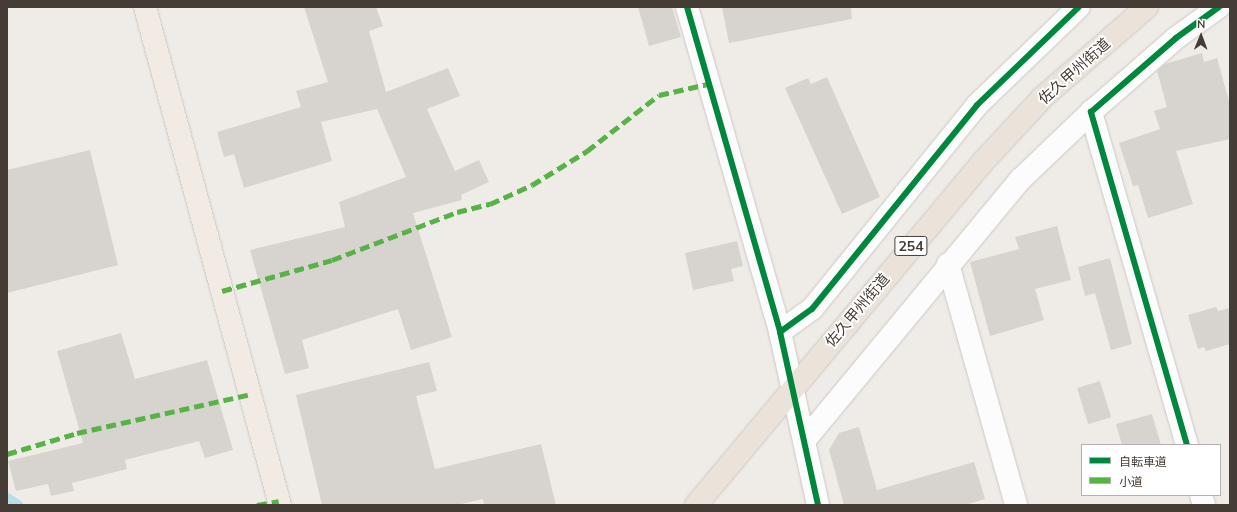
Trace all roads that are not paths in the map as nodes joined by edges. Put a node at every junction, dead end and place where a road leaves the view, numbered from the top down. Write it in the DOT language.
graph roads {
  1 [pos="145,7"];
  2 [pos="686,7"];
  3 [pos="1079,7"];
  4 [pos="1147,7"];
  5 [pos="1219,7"];
  6 [pos="1091,112"];
  7 [pos="948,264"];
  8 [pos="780,332"];
  9 [pos="793,386"];
  10 [pos="804,441"];
  11 [pos="1187,444"];
  12 [pos="280,505"];
  13 [pos="696,505"];
  14 [pos="818,505"];
  15 [pos="1016,505"];
  1 -- 12 [label="main road"];
  2 -- 8 [label="street"];
  3 -- 8 [label="street"];
  4 -- 9 [label="highway, 佐久甲州街道 / 254"];
  5 -- 6 [label="street"];
  6 -- 7 [label="street"];
  6 -- 11 [label="street"];
  7 -- 10 [label="street"];
  7 -- 15 [label="street"];
  8 -- 9 [label="street"];
  9 -- 10 [label="street"];
  9 -- 13 [label="highway, 佐久甲州街道 / 254"];
  10 -- 14 [label="street"];
}
